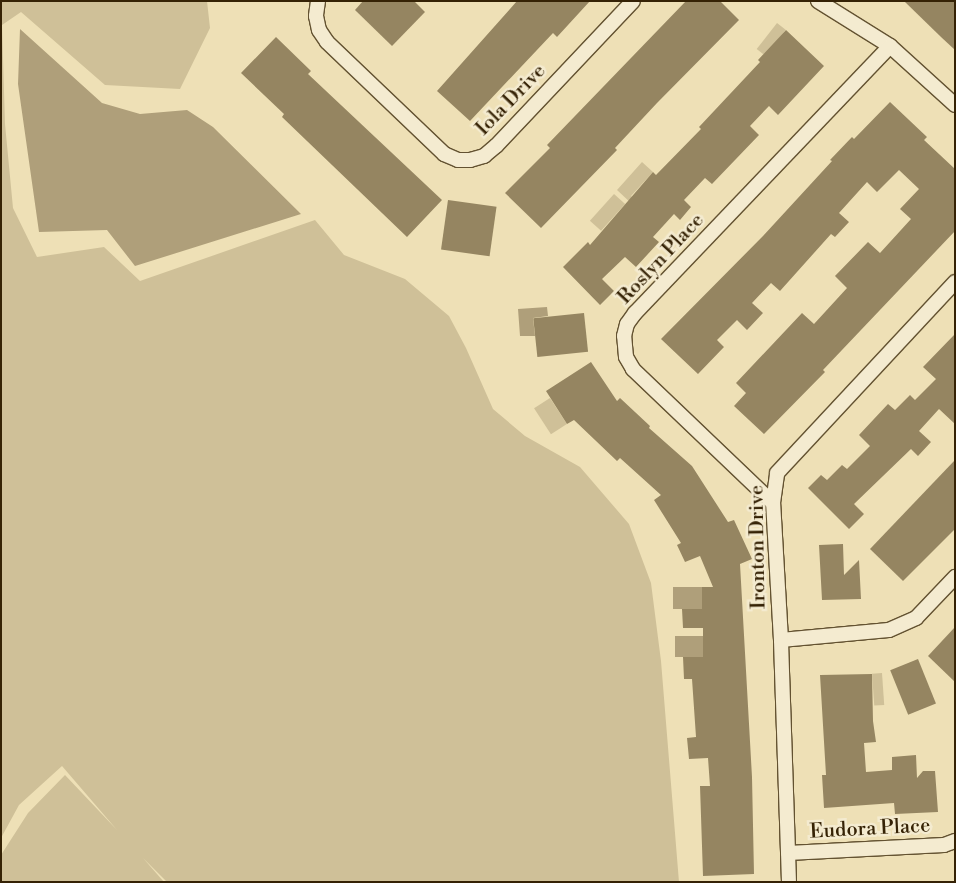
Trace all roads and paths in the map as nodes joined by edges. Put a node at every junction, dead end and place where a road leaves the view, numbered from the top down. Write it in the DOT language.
graph roads {
  1 [pos="318,1"];
  2 [pos="633,1"];
  3 [pos="818,1"];
  4 [pos="890,46"];
  5 [pos="955,105"];
  6 [pos="955,282"];
  7 [pos="773,504"];
  8 [pos="955,577"];
  9 [pos="781,640"];
  10 [pos="955,841"];
  11 [pos="788,853"];
  12 [pos="789,882"];
  1 -- 2 [label="street, Iola Drive"];
  3 -- 4 [label="street"];
  4 -- 5 [label="street"];
  4 -- 7 [label="street, Roslyn Place"];
  6 -- 7 [label="street, Ironton Drive"];
  7 -- 9 [label="street, Ironton Drive"];
  8 -- 9 [label="street"];
  9 -- 11 [label="street, Ironton Drive"];
  10 -- 11 [label="street, Eudora Place"];
  11 -- 12 [label="street, Ironton Drive"];
}
